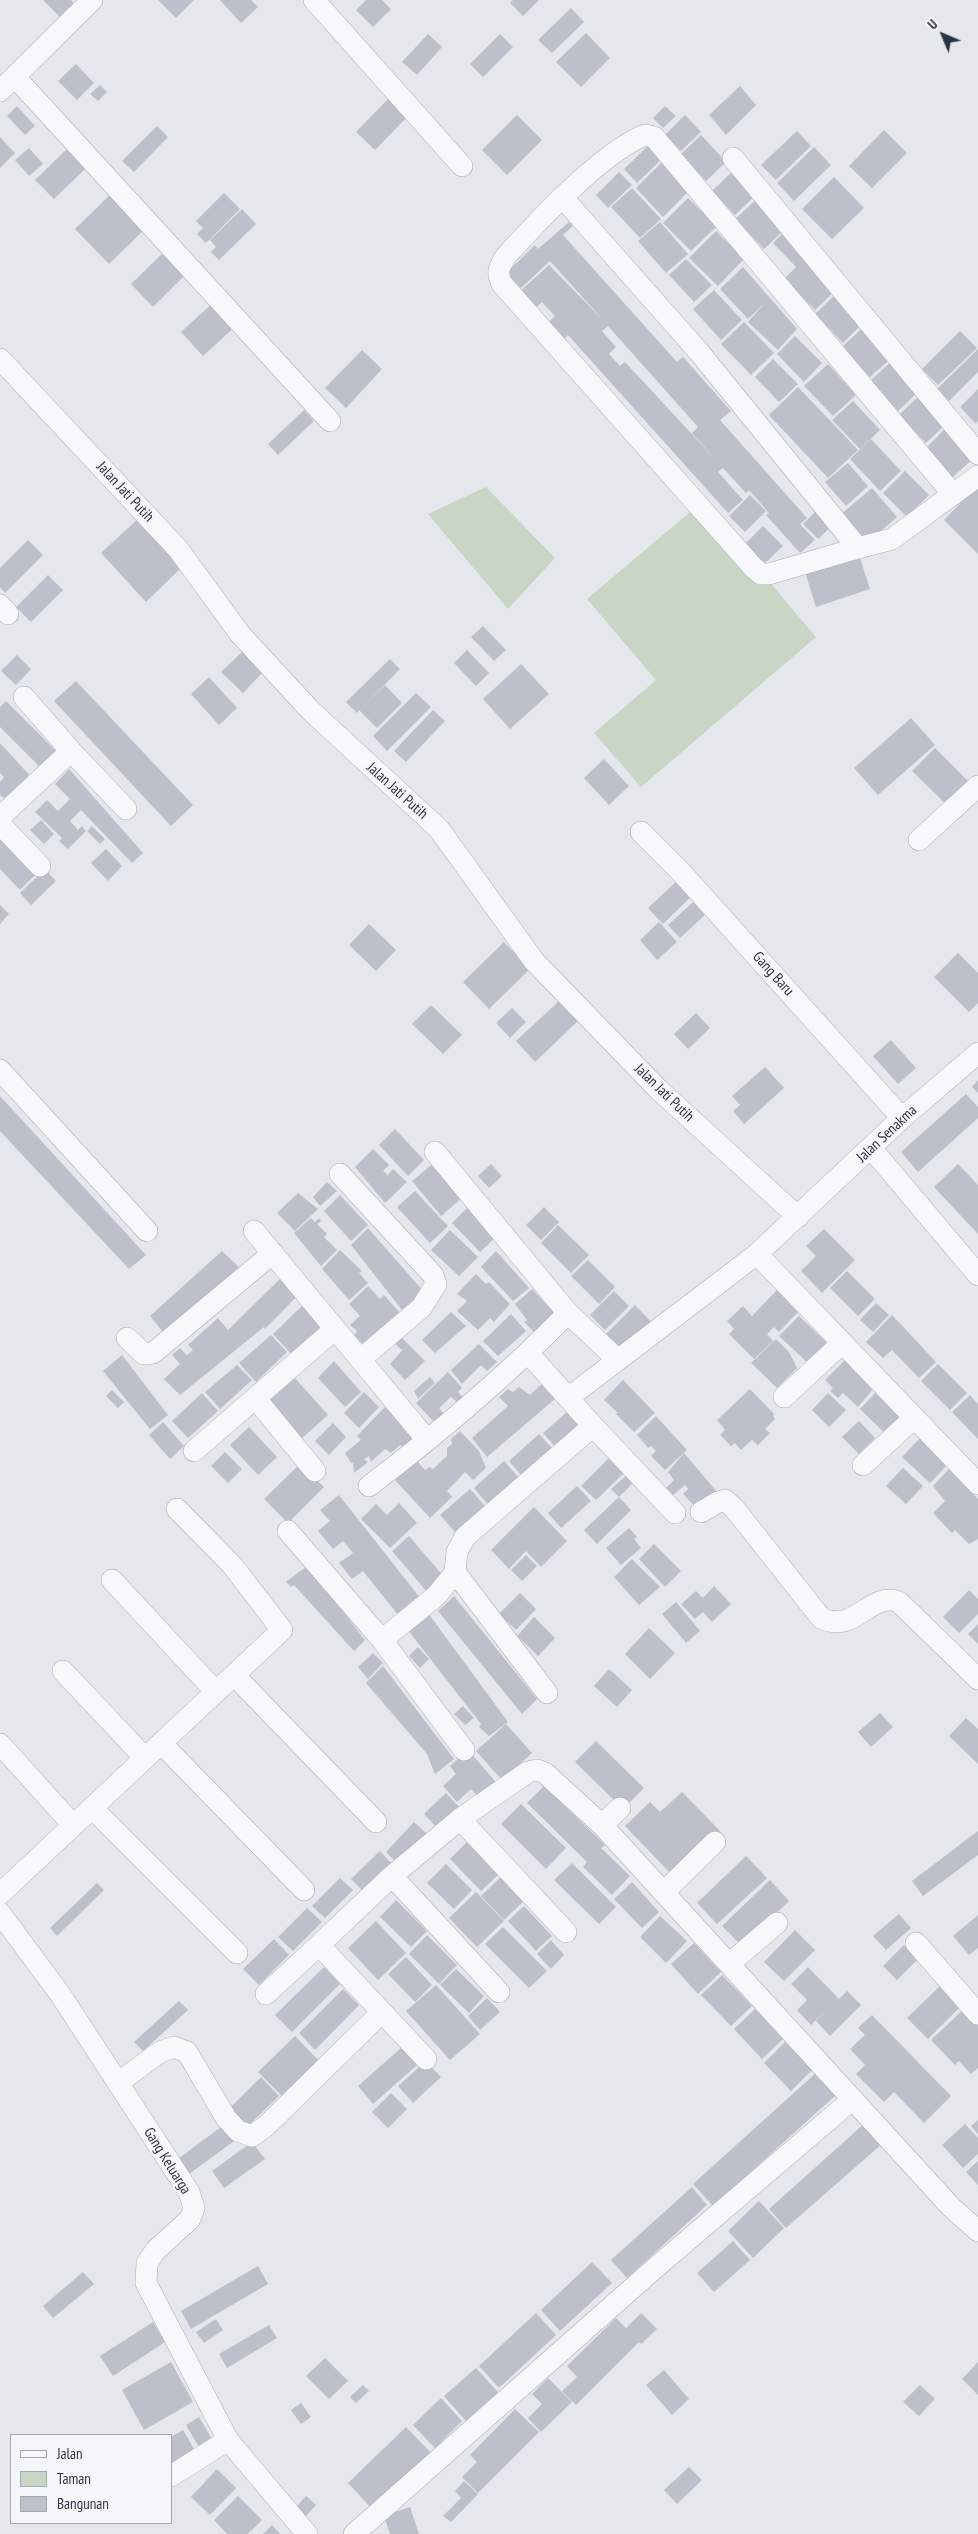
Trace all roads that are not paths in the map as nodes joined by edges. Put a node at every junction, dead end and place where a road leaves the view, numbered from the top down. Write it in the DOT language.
graph roads {
  1 [pos="92,0"];
  2 [pos="314,0"];
  3 [pos="7,84"];
  4 [pos="733,158"];
  5 [pos="462,166"];
  6 [pos="563,198"];
  7 [pos="0,359"];
  8 [pos="330,421"];
  9 [pos="978,454"];
  10 [pos="978,476"];
  11 [pos="952,493"];
  12 [pos="858,548"];
  13 [pos="24,697"];
  14 [pos="71,751"];
  15 [pos="978,786"];
  16 [pos="126,809"];
  17 [pos="0,817"];
  18 [pos="0,824"];
  19 [pos="641,832"];
  20 [pos="919,840"];
  21 [pos="40,866"];
  22 [pos="978,1053"];
  23 [pos="0,1070"];
  24 [pos="902,1118"];
  25 [pos="871,1148"];
  26 [pos="435,1152"];
  27 [pos="340,1174"];
  28 [pos="798,1217"];
  29 [pos="147,1231"];
  30 [pos="254,1231"];
  31 [pos="273,1253"];
  32 [pos="757,1254"];
  33 [pos="978,1275"];
  34 [pos="568,1314"];
  35 [pos="335,1329"];
  36 [pos="127,1338"];
  37 [pos="841,1344"];
  38 [pos="529,1354"];
  39 [pos="361,1359"];
  40 [pos="618,1360"];
  41 [pos="784,1397"];
  42 [pos="568,1398"];
  43 [pos="256,1399"];
  44 [pos="914,1418"];
  45 [pos="592,1426"];
  46 [pos="427,1440"];
  47 [pos="194,1450"];
  48 [pos="863,1465"];
  49 [pos="315,1471"];
  50 [pos="978,1484"];
  51 [pos="369,1486"];
  52 [pos="177,1509"];
  53 [pos="701,1512"];
  54 [pos="675,1513"];
  55 [pos="288,1531"];
  56 [pos="455,1572"];
  57 [pos="112,1580"];
  58 [pos="382,1640"];
  59 [pos="63,1671"];
  60 [pos="234,1675"];
  61 [pos="978,1679"];
  62 [pos="216,1692"];
  63 [pos="547,1693"];
  64 [pos="162,1743"];
  65 [pos="0,1744"];
  66 [pos="464,1750"];
  67 [pos="145,1758"];
  68 [pos="92,1808"];
  69 [pos="620,1808"];
  70 [pos="460,1819"];
  71 [pos="376,1822"];
  72 [pos="602,1825"];
  73 [pos="74,1826"];
  74 [pos="715,1842"];
  75 [pos="392,1876"];
  76 [pos="304,1890"];
  77 [pos="665,1891"];
  78 [pos="0,1894"];
  79 [pos="0,1913"];
  80 [pos="777,1922"];
  81 [pos="566,1932"];
  82 [pos="916,1943"];
  83 [pos="319,1945"];
  84 [pos="237,1953"];
  85 [pos="729,1964"];
  86 [pos="500,1992"];
  87 [pos="266,1994"];
  88 [pos="382,2012"];
  89 [pos="978,2014"];
  90 [pos="426,2059"];
  91 [pos="118,2083"];
  92 [pos="853,2099"];
  93 [pos="976,2230"];
  94 [pos="228,2440"];
  95 [pos="172,2475"];
  96 [pos="307,2534"];
  97 [pos="354,2534"];
  1 -- 3 [label="street"];
  2 -- 5 [label="street"];
  3 -- 8 [label="street"];
  4 -- 9 [label="street"];
  6 -- 11 [label="street"];
  6 -- 12 [label="street"];
  6 -- 12 [label="street"];
  7 -- 28 [label="street, Jalan Jati Putih"];
  10 -- 11 [label="street"];
  11 -- 12 [label="street"];
  13 -- 14 [label="street"];
  14 -- 16 [label="street"];
  14 -- 17 [label="street"];
  15 -- 20 [label="street"];
  18 -- 21 [label="street"];
  19 -- 24 [label="street, Gang Baru"];
  22 -- 24 [label="street, Jalan Senakma"];
  23 -- 29 [label="street"];
  24 -- 25 [label="street, Jalan Senakma"];
  25 -- 28 [label="street, Jalan Senakma"];
  25 -- 33 [label="street"];
  26 -- 34 [label="street"];
  27 -- 39 [label="street"];
  28 -- 32 [label="street, Jalan Senakma"];
  30 -- 31 [label="street"];
  31 -- 35 [label="street"];
  31 -- 36 [label="street"];
  32 -- 37 [label="street"];
  32 -- 40 [label="street, Jalan Senakma"];
  34 -- 38 [label="street"];
  34 -- 40 [label="street"];
  35 -- 39 [label="street"];
  35 -- 43 [label="street"];
  37 -- 41 [label="street"];
  37 -- 44 [label="street"];
  38 -- 42 [label="street"];
  38 -- 46 [label="street"];
  39 -- 46 [label="street"];
  40 -- 42 [label="street, Jalan Senakma"];
  42 -- 45 [label="street"];
  43 -- 47 [label="street"];
  43 -- 49 [label="street"];
  44 -- 48 [label="street"];
  44 -- 50 [label="street"];
  45 -- 54 [label="street"];
  45 -- 56 [label="street"];
  46 -- 51 [label="street"];
  52 -- 60 [label="street"];
  53 -- 61 [label="street"];
  55 -- 58 [label="street"];
  56 -- 58 [label="street"];
  56 -- 63 [label="street"];
  57 -- 62 [label="street"];
  58 -- 66 [label="street"];
  59 -- 67 [label="street"];
  60 -- 62 [label="street"];
  60 -- 71 [label="street"];
  62 -- 64 [label="street"];
  64 -- 67 [label="street"];
  64 -- 76 [label="street"];
  65 -- 73 [label="street"];
  67 -- 68 [label="street"];
  68 -- 73 [label="street"];
  68 -- 84 [label="street"];
  69 -- 72 [label="street"];
  70 -- 72 [label="street"];
  70 -- 75 [label="street"];
  70 -- 81 [label="street"];
  72 -- 77 [label="street"];
  73 -- 78 [label="street"];
  74 -- 77 [label="street"];
  75 -- 83 [label="street"];
  75 -- 86 [label="street"];
  77 -- 85 [label="street"];
  79 -- 91 [label="street, Gang Keluarga"];
  80 -- 85 [label="street"];
  82 -- 89 [label="street"];
  83 -- 87 [label="street"];
  83 -- 88 [label="street"];
  85 -- 92 [label="street"];
  88 -- 90 [label="street"];
  88 -- 91 [label="street"];
  91 -- 94 [label="street, Gang Keluarga"];
  92 -- 93 [label="street"];
  92 -- 97 [label="street"];
  94 -- 95 [label="street"];
  94 -- 96 [label="street, Gang Keluarga"];
}
